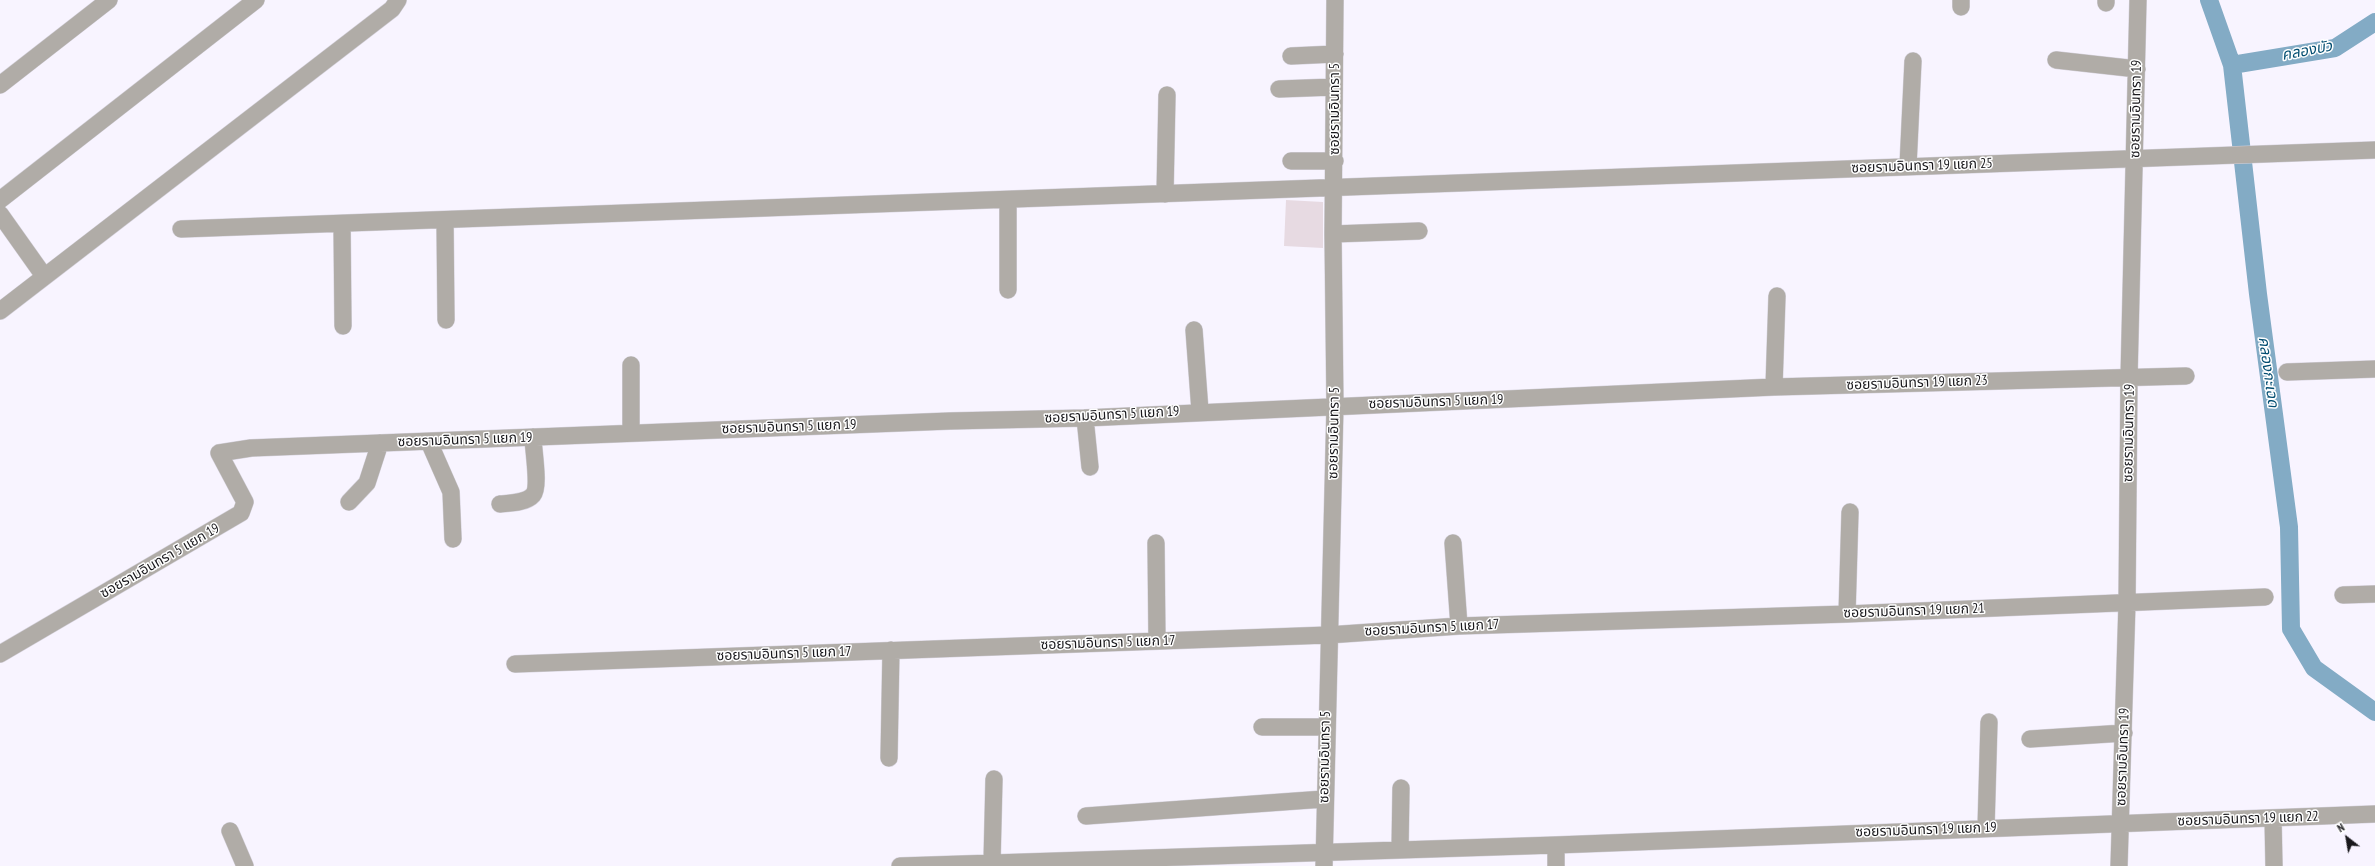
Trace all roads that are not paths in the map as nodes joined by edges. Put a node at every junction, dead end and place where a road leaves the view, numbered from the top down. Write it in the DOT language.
graph roads {
  1 [pos="109,0"];
  2 [pos="256,0"];
  3 [pos="398,0"];
  4 [pos="1335,0"];
  5 [pos="2138,0"];
  6 [pos="1335,54"];
  7 [pos="1291,56"];
  8 [pos="2056,60"];
  9 [pos="1913,61"];
  10 [pos="2137,69"];
  11 [pos="0,85"];
  12 [pos="1334,87"];
  13 [pos="1280,89"];
  14 [pos="1167,95"];
  15 [pos="2375,150"];
  16 [pos="2135,159"];
  17 [pos="1291,161"];
  18 [pos="1335,161"];
  19 [pos="1908,166"];
  20 [pos="1334,188"];
  21 [pos="1165,194"];
  22 [pos="0,200"];
  23 [pos="1008,200"];
  24 [pos="0,214"];
  25 [pos="445,221"];
  26 [pos="342,225"];
  27 [pos="181,229"];
  28 [pos="1419,231"];
  29 [pos="1333,234"];
  30 [pos="44,276"];
  31 [pos="1008,290"];
  32 [pos="1777,296"];
  33 [pos="0,311"];
  34 [pos="446,320"];
  35 [pos="343,326"];
  36 [pos="1194,330"];
  37 [pos="631,365"];
  38 [pos="2375,368"];
  39 [pos="2287,372"];
  40 [pos="2186,376"];
  41 [pos="2129,378"];
  42 [pos="1774,387"];
  43 [pos="1704,390"];
  44 [pos="1336,406"];
  45 [pos="1200,411"];
  46 [pos="1085,418"];
  47 [pos="631,433"];
  48 [pos="532,437"];
  49 [pos="429,442"];
  50 [pos="380,444"];
  51 [pos="1090,467"];
  52 [pos="349,502"];
  53 [pos="500,504"];
  54 [pos="1850,512"];
  55 [pos="453,539"];
  56 [pos="1156,543"];
  57 [pos="1453,543"];
  58 [pos="2375,594"];
  59 [pos="2343,595"];
  60 [pos="2265,597"];
  61 [pos="2127,603"];
  62 [pos="1847,614"];
  63 [pos="1702,617"];
  64 [pos="1458,626"];
  65 [pos="1328,635"];
  66 [pos="1156,641"];
  67 [pos="891,650"];
  68 [pos="0,654"];
  69 [pos="515,664"];
  70 [pos="1989,722"];
  71 [pos="1262,726"];
  72 [pos="1326,727"];
  73 [pos="2124,733"];
  74 [pos="2030,739"];
  75 [pos="889,758"];
  76 [pos="994,779"];
  77 [pos="1401,788"];
  78 [pos="1324,799"];
  79 [pos="2375,814"];
  80 [pos="1086,816"];
  81 [pos="2273,818"];
  82 [pos="2120,823"];
  83 [pos="1986,828"];
  84 [pos="230,831"];
  85 [pos="1556,844"];
  86 [pos="1400,850"];
  87 [pos="1324,859"];
  88 [pos="1198,861"];
  89 [pos="992,862"];
  90 [pos="1107,862"];
  91 [pos="246,866"];
  92 [pos="900,866"];
  93 [pos="1556,866"];
  94 [pos="2119,866"];
  95 [pos="2274,866"];
  1 -- 11 [label="street"];
  2 -- 22 [label="street"];
  3 -- 30 [label="street"];
  4 -- 6 [label="street, ซอยรามอินทรา 5"];
  5 -- 10 [label="street, ซอยรามอินทรา 19"];
  6 -- 7 [label="street"];
  6 -- 12 [label="street, ซอยรามอินทรา 5"];
  8 -- 10 [label="street"];
  9 -- 19 [label="street"];
  10 -- 16 [label="street, ซอยรามอินทรา 19"];
  12 -- 13 [label="street"];
  12 -- 18 [label="street, ซอยรามอินทรา 5"];
  14 -- 21 [label="street"];
  15 -- 16 [label="street, ซอยรามอินทรา 19 แยก 25"];
  16 -- 19 [label="street, ซอยรามอินทรา 19 แยก 25"];
  16 -- 41 [label="street, ซอยรามอินทรา 19"];
  17 -- 18 [label="street"];
  18 -- 20 [label="street, ซอยรามอินทรา 5"];
  19 -- 20 [label="street, ซอยรามอินทรา 19 แยก 25"];
  20 -- 21 [label="street"];
  20 -- 29 [label="street, ซอยรามอินทรา 5"];
  21 -- 23 [label="street"];
  23 -- 25 [label="street"];
  23 -- 31 [label="street"];
  24 -- 30 [label="street"];
  25 -- 26 [label="street"];
  25 -- 34 [label="street"];
  26 -- 27 [label="street"];
  26 -- 35 [label="street"];
  28 -- 29 [label="street"];
  29 -- 44 [label="street, ซอยรามอินทรา 5"];
  30 -- 33 [label="street"];
  32 -- 42 [label="street"];
  36 -- 45 [label="street"];
  37 -- 47 [label="street"];
  38 -- 39 [label="street"];
  40 -- 41 [label="street, ซอยรามอินทรา 19 แยก 23"];
  41 -- 42 [label="street, ซอยรามอินทรา 19 แยก 23"];
  41 -- 61 [label="street, ซอยรามอินทรา 19"];
  42 -- 43 [label="street, ซอยรามอินทรา 19 แยก 23"];
  43 -- 44 [label="street, ซอยรามอินทรา 5 แยก 19"];
  44 -- 45 [label="street, ซอยรามอินทรา 5 แยก 19"];
  44 -- 65 [label="street, ซอยรามอินทรา 5"];
  45 -- 46 [label="street, ซอยรามอินทรา 5 แยก 19"];
  46 -- 47 [label="street, ซอยรามอินทรา 5 แยก 19"];
  46 -- 51 [label="street"];
  47 -- 48 [label="street, ซอยรามอินทรา 5 แยก 19"];
  48 -- 49 [label="street, ซอยรามอินทรา 5 แยก 19"];
  48 -- 53 [label="street"];
  49 -- 50 [label="street, ซอยรามอินทรา 5 แยก 19"];
  49 -- 55 [label="street"];
  50 -- 52 [label="street"];
  50 -- 68 [label="street, ซอยรามอินทรา 5 แยก 19"];
  54 -- 62 [label="street"];
  56 -- 66 [label="street"];
  57 -- 64 [label="street"];
  58 -- 59 [label="street"];
  60 -- 61 [label="street, ซอยรามอินทรา 19 แยก 21"];
  61 -- 62 [label="street, ซอยรามอินทรา 19 แยก 21"];
  61 -- 73 [label="street, ซอยรามอินทรา 19"];
  62 -- 63 [label="street, ซอยรามอินทรา 19 แยก 21"];
  63 -- 64 [label="street, ซอยรามอินทรา 5 แยก 17"];
  64 -- 65 [label="street, ซอยรามอินทรา 5 แยก 17"];
  65 -- 66 [label="street, ซอยรามอินทรา 5 แยก 17"];
  65 -- 72 [label="street, ซอยรามอินทรา 5"];
  66 -- 67 [label="street, ซอยรามอินทรา 5 แยก 17"];
  67 -- 69 [label="street, ซอยรามอินทรา 5 แยก 17"];
  67 -- 75 [label="street"];
  70 -- 83 [label="street"];
  71 -- 72 [label="street"];
  72 -- 78 [label="street, ซอยรามอินทรา 5"];
  73 -- 74 [label="street"];
  73 -- 82 [label="street, ซอยรามอินทรา 19"];
  76 -- 89 [label="street"];
  77 -- 86 [label="street"];
  78 -- 80 [label="street"];
  78 -- 87 [label="street, ซอยรามอินทรา 5"];
  79 -- 81 [label="street, ซอยรามอินทรา 19 แยก 22"];
  81 -- 82 [label="street, ซอยรามอินทรา 19 แยก 22"];
  81 -- 95 [label="street"];
  82 -- 83 [label="street, ซอยรามอินทรา 19 แยก 19"];
  82 -- 94 [label="street, ซอยรามอินทรา 19"];
  83 -- 85 [label="street, ซอยรามอินทรา 19 แยก 19"];
  84 -- 91 [label="street"];
  85 -- 86 [label="street, ซอยรามอินทรา 19 แยก 19"];
  85 -- 93 [label="street"];
  86 -- 87 [label="street, ซอยรามอินทรา 19 แยก 19"];
  87 -- 88 [label="street, ซอยรามอินทรา 19 แยก 19"];
  88 -- 90 [label="street, ซอยรามอินทรา 19 แยก 19"];
  89 -- 90 [label="street, ซอยรามอินทรา 19 แยก 19"];
  89 -- 92 [label="street, ซอยรามอินทรา 19 แยก 19"];
}
